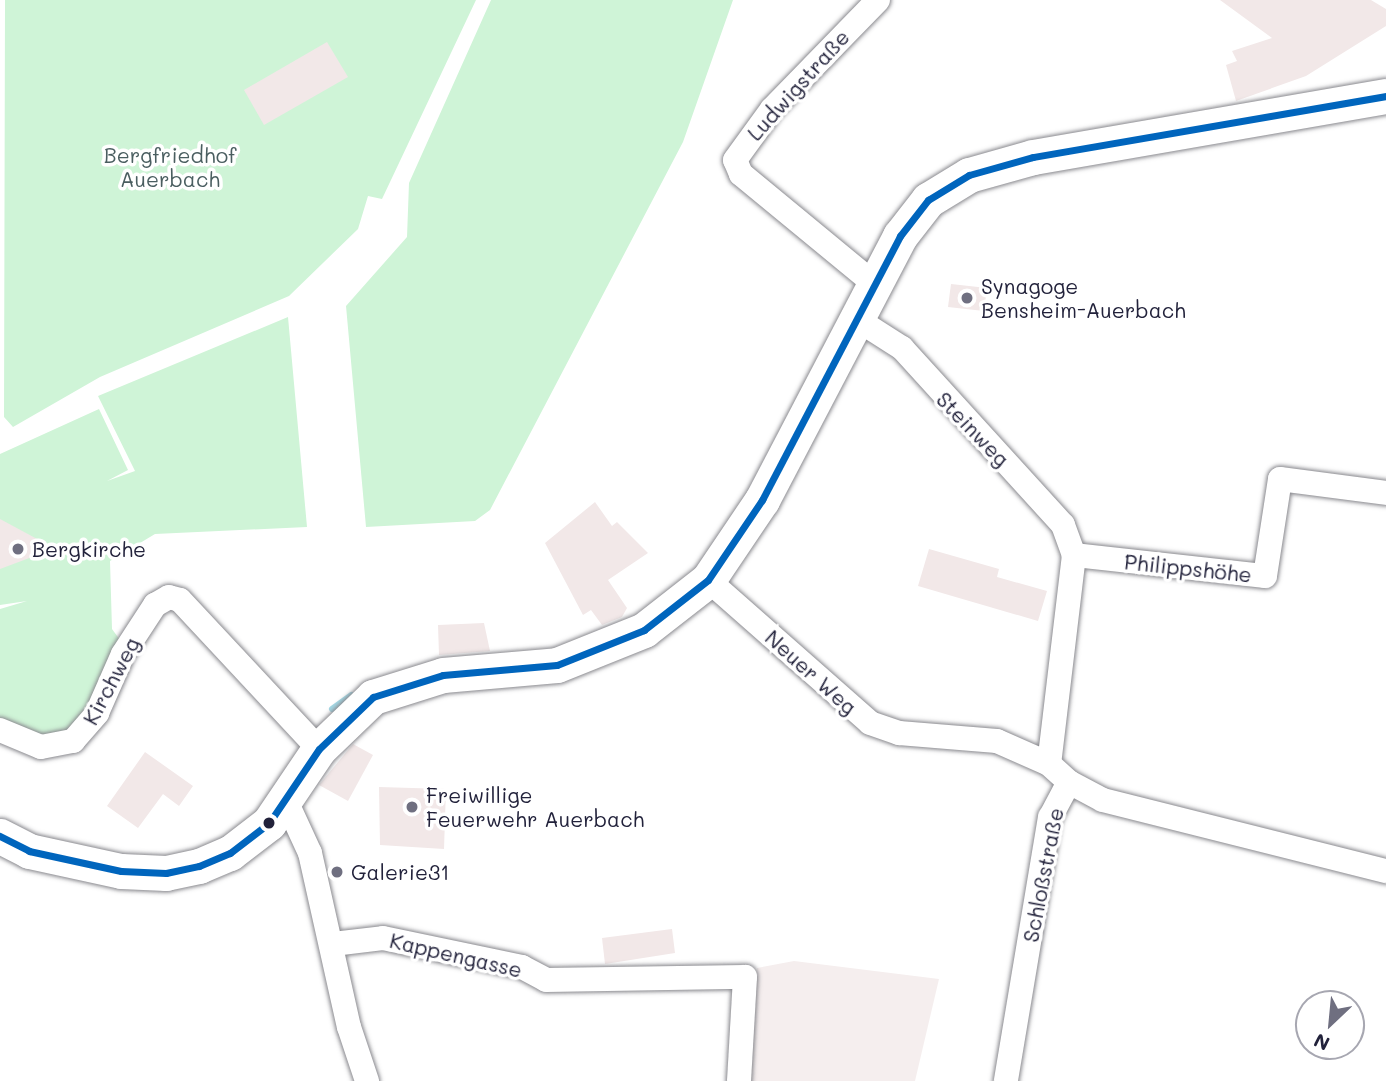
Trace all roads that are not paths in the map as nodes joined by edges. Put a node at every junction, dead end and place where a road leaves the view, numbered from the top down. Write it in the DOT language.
graph roads {
  1 [pos="878,0"];
  2 [pos="1386,96"];
  3 [pos="872,282"];
  4 [pos="855,318"];
  5 [pos="1386,492"];
  6 [pos="1074,555"];
  7 [pos="708,580"];
  8 [pos="0,730"];
  9 [pos="318,749"];
  10 [pos="1049,764"];
  11 [pos="1069,782"];
  12 [pos="287,803"];
  13 [pos="0,836"];
  14 [pos="1386,871"];
  15 [pos="333,944"];
  16 [pos="367,1081"];
  17 [pos="739,1081"];
  18 [pos="1006,1081"];
  1 -- 3 [label="street, Ludwigstraße"];
  2 -- 3 [label="main road"];
  3 -- 4 [label="main road"];
  4 -- 6 [label="street, Steinweg"];
  4 -- 7 [label="main road"];
  5 -- 6 [label="street, Philippshöhe"];
  6 -- 10 [label="street"];
  7 -- 9 [label="main road"];
  7 -- 10 [label="street, Neuer Weg"];
  8 -- 9 [label="street, Kirchweg"];
  9 -- 12 [label="main road"];
  10 -- 11 [label="street, Schloßstraße"];
  11 -- 14 [label="street"];
  11 -- 18 [label="street, Schloßstraße"];
  12 -- 13 [label="main road"];
  12 -- 15 [label="street"];
  15 -- 16 [label="street"];
  15 -- 17 [label="street, Kappengasse"];
}
